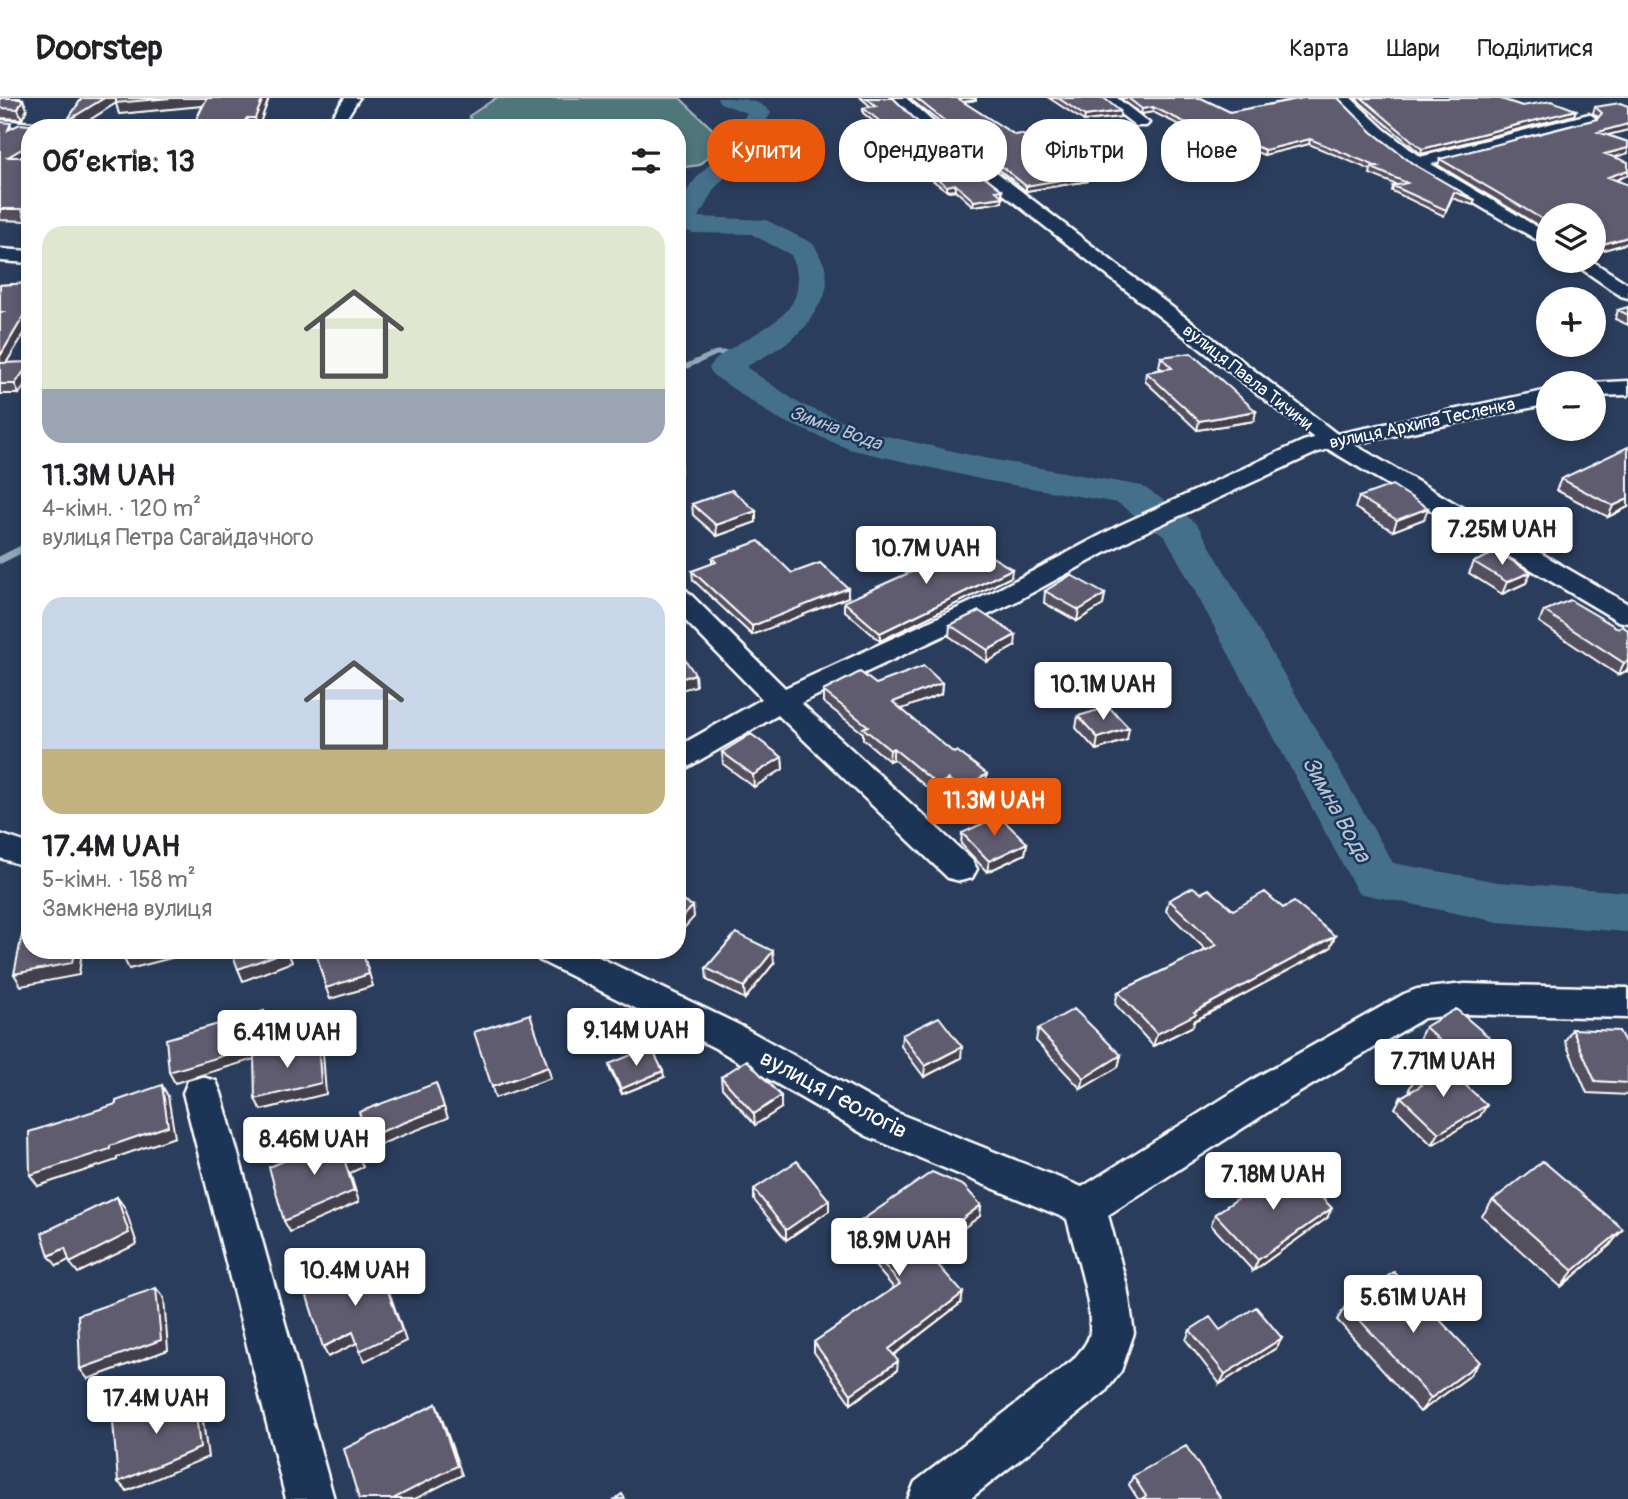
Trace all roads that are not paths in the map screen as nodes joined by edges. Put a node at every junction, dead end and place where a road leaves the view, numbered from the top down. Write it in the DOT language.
graph roads {
  1 [pos="352,98"];
  2 [pos="897,98"];
  3 [pos="1107,98"];
  4 [pos="1342,98"];
  5 [pos="338,119"];
  6 [pos="1136,119"];
  7 [pos="1589,119"];
  8 [pos="0,125"];
  9 [pos="21,127"];
  10 [pos="1419,163"];
  11 [pos="1536,234"];
  12 [pos="0,255"];
  13 [pos="21,256"];
  14 [pos="1598,273"];
  15 [pos="1628,292"];
  16 [pos="1628,388"];
  17 [pos="1606,389"];
  18 [pos="1536,400"];
  19 [pos="1334,443"];
  20 [pos="686,605"];
  21 [pos="1628,615"];
  22 [pos="781,701"];
  23 [pos="686,755"];
  24 [pos="0,845"];
  25 [pos="21,853"];
  26 [pos="960,869"];
  27 [pos="569,959"];
  28 [pos="1628,1003"];
  29 [pos="202,1093"];
  30 [pos="1085,1207"];
  31 [pos="310,1499"];
  32 [pos="932,1499"];
  1 -- 5 [label="street"];
  2 -- 19 [label="street, вулиця Павла Тичини"];
  3 -- 6 [label="street"];
  4 -- 10 [label="street"];
  7 -- 10 [label="street"];
  8 -- 9 [label="street"];
  10 -- 11 [label="street"];
  12 -- 13 [label="street"];
  14 -- 15 [label="street"];
  16 -- 17 [label="street"];
  18 -- 19 [label="street, вулиця Архипа Тесленка"];
  19 -- 21 [label="street, вулиця Павла Тичини"];
  19 -- 22 [label="street, вулиця Архипа Тесленка"];
  20 -- 22 [label="street"];
  22 -- 23 [label="street, вулиця Архипа Тесленка"];
  22 -- 26 [label="street"];
  24 -- 25 [label="street"];
  27 -- 30 [label="street, вулиця Геологів"];
  28 -- 30 [label="street"];
  29 -- 31 [label="street"];
  30 -- 32 [label="street"];
}
